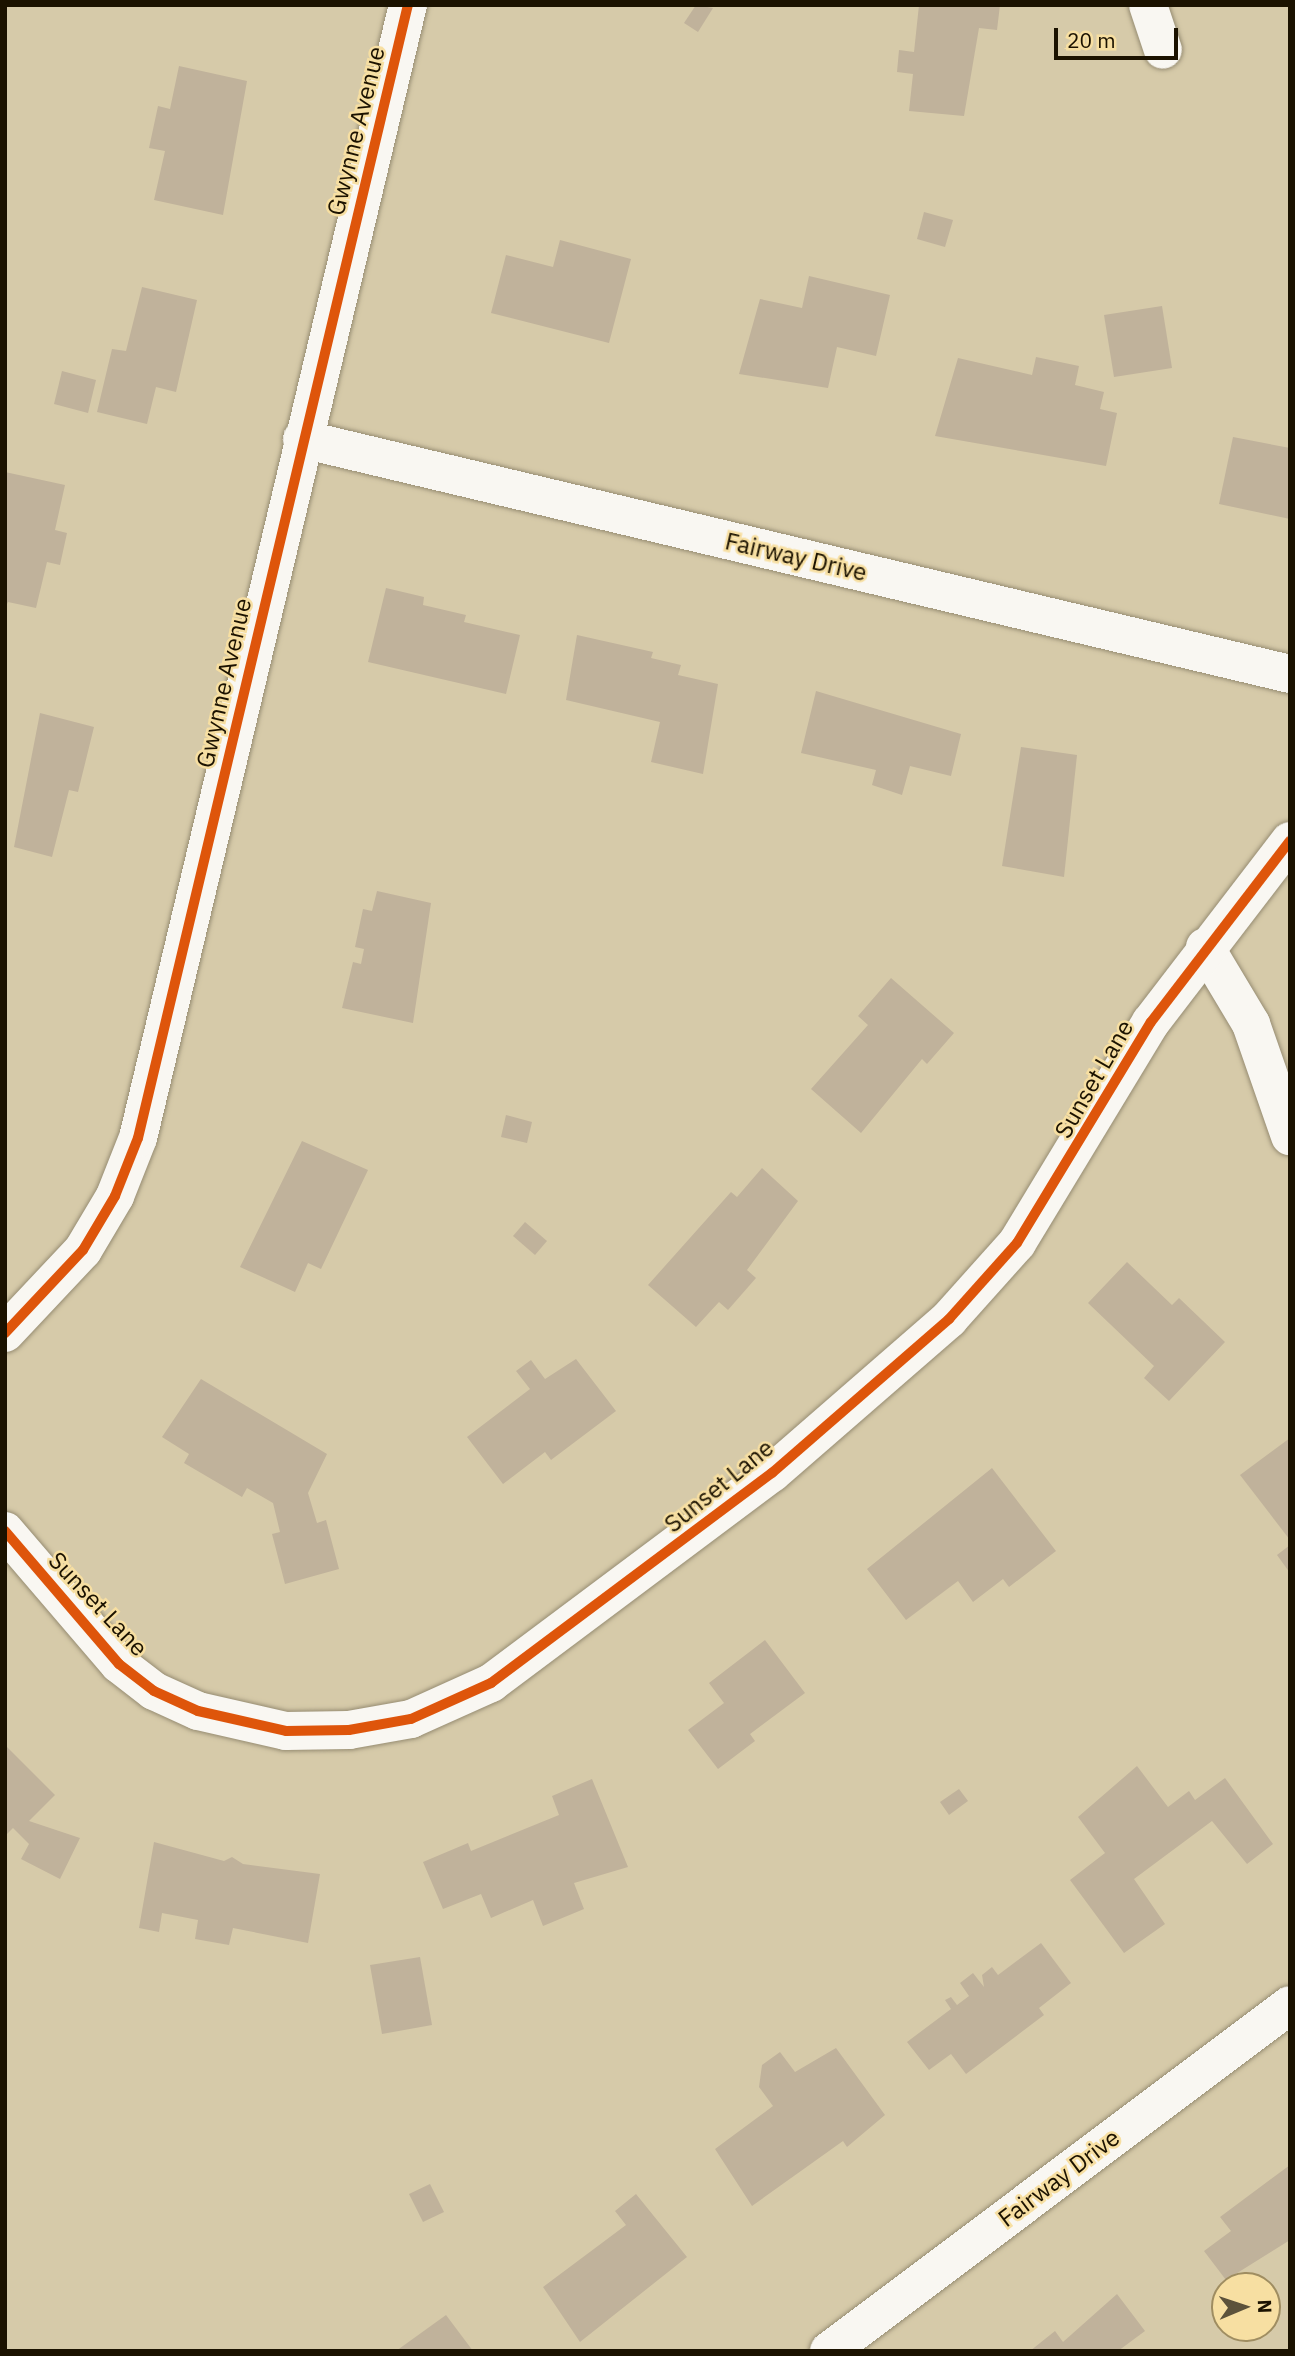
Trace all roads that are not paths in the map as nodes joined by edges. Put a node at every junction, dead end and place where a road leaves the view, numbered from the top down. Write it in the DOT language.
graph roads {
  1 [pos="408,5"];
  2 [pos="1148,5"];
  3 [pos="1163,50"];
  4 [pos="302,439"];
  5 [pos="1290,674"];
  6 [pos="1290,841"];
  7 [pos="1205,947"];
  8 [pos="1290,1136"];
  9 [pos="5,1333"];
  10 [pos="5,1531"];
  11 [pos="1290,2005"];
  12 [pos="829,2351"];
  1 -- 4 [label="street, Gwynne Avenue"];
  2 -- 3 [label="street"];
  4 -- 5 [label="street, Fairway Drive"];
  4 -- 9 [label="street, Gwynne Avenue"];
  6 -- 7 [label="street, Sunset Lane"];
  7 -- 8 [label="street"];
  7 -- 10 [label="street, Sunset Lane"];
  11 -- 12 [label="street, Fairway Drive"];
}
